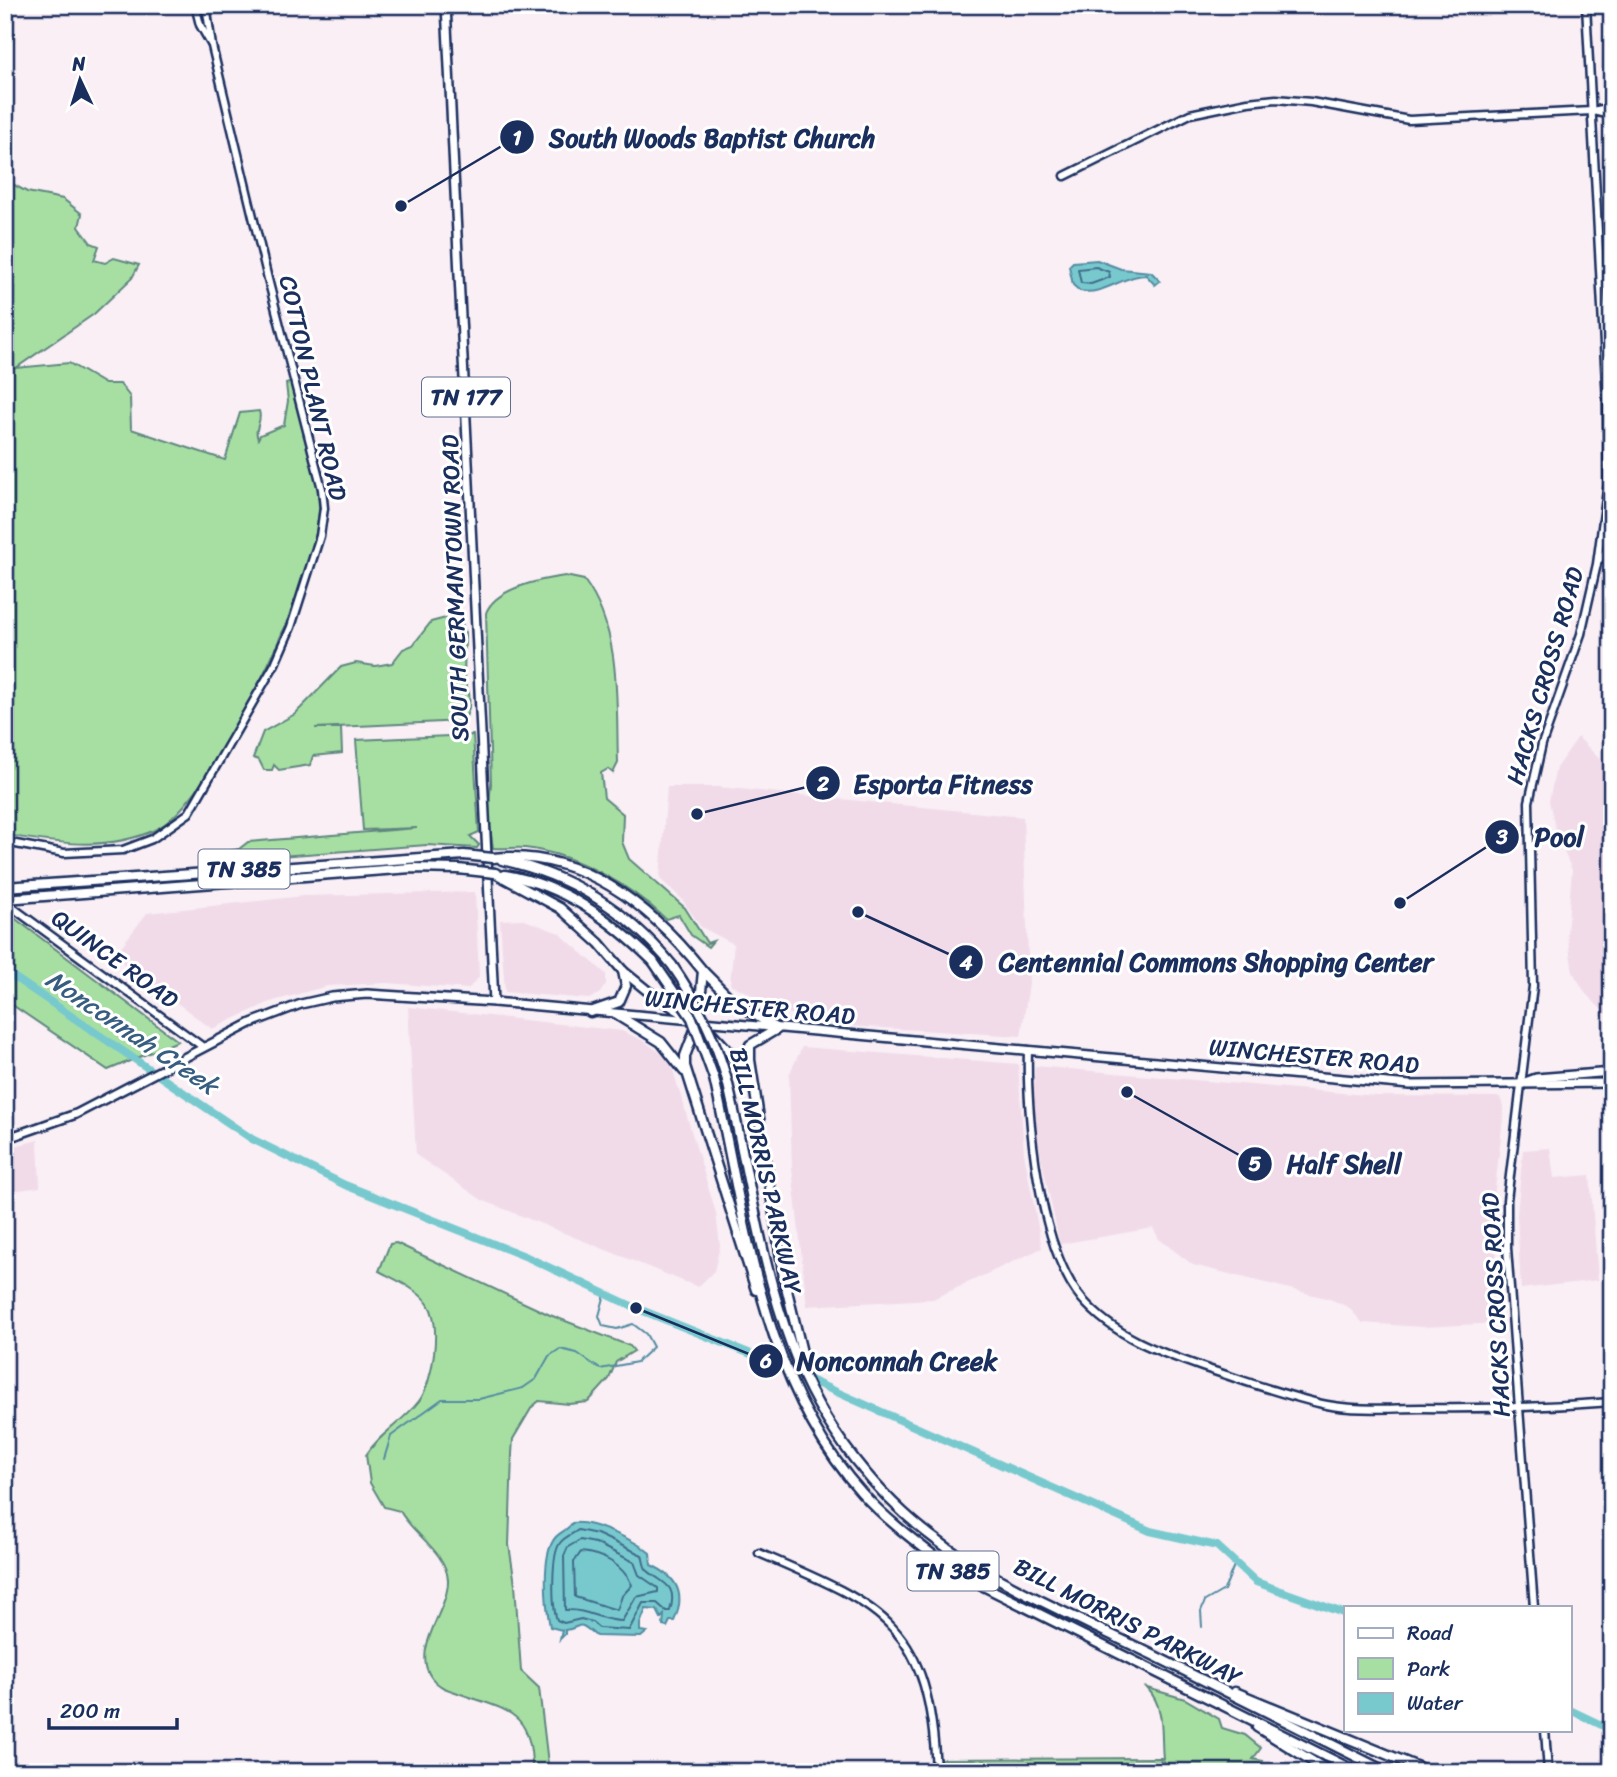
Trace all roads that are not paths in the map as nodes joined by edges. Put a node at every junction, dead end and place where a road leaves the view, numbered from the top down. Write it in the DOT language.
graph roads {
  1 [pos="195,5"];
  2 [pos="206,5"];
  3 [pos="446,5"];
  4 [pos="1586,5"];
  5 [pos="212,46"];
  6 [pos="1612,107"];
  7 [pos="1592,111"];
  8 [pos="1612,114"];
  9 [pos="1065,176"];
  10 [pos="1608,462"];
  11 [pos="1612,471"];
  12 [pos="1608,513"];
  13 [pos="1603,524"];
  14 [pos="1612,525"];
  15 [pos="1612,544"];
  16 [pos="1597,564"];
  17 [pos="5,842"];
  18 [pos="493,858"];
  19 [pos="495,873"];
  20 [pos="5,887"];
  21 [pos="5,900"];
  22 [pos="623,971"];
  23 [pos="703,971"];
  24 [pos="494,1002"];
  25 [pos="590,1012"];
  26 [pos="617,1015"];
  27 [pos="698,1022"];
  28 [pos="777,1028"];
  29 [pos="203,1047"];
  30 [pos="1028,1050"];
  31 [pos="1612,1072"];
  32 [pos="690,1082"];
  33 [pos="1521,1083"];
  34 [pos="1612,1083"];
  35 [pos="754,1096"];
  36 [pos="5,1139"];
  37 [pos="774,1335"];
  38 [pos="815,1398"];
  39 [pos="1612,1402"];
  40 [pos="1519,1409"];
  41 [pos="759,1553"];
  42 [pos="1534,1606"];
  43 [pos="1203,1679"];
  44 [pos="1224,1707"];
  45 [pos="1545,1732"];
  46 [pos="1548,1771"];
  47 [pos="936,1772"];
  48 [pos="1330,1772"];
  49 [pos="1357,1772"];
  50 [pos="1387,1772"];
  51 [pos="1430,1772"];
  1 -- 5 [label="street, COTTON PLANT ROAD"];
  2 -- 5 [label="street, COTTON PLANT ROAD"];
  3 -- 24 [label="main road, SOUTH GERMANTOWN ROAD / TN 177"];
  4 -- 7 [label="street, HACKS CROSS ROAD"];
  5 -- 17 [label="street, COTTON PLANT ROAD"];
  6 -- 7 [label="street"];
  7 -- 8 [label="street"];
  7 -- 9 [label="street"];
  7 -- 10 [label="street, HACKS CROSS ROAD"];
  10 -- 11 [label="street"];
  10 -- 12 [label="street, HACKS CROSS ROAD"];
  12 -- 13 [label="street, HACKS CROSS ROAD"];
  13 -- 14 [label="street"];
  13 -- 16 [label="street, HACKS CROSS ROAD"];
  15 -- 16 [label="street"];
  16 -- 33 [label="street, HACKS CROSS ROAD"];
  18 -- 20 [label="highway, BILL MORRIS PARKWAY / TN 385, bridge"];
  18 -- 23 [label="highway"];
  18 -- 38 [label="highway, BILL MORRIS PARKWAY / TN 385, bridge"];
  19 -- 21 [label="highway, BILL MORRIS PARKWAY / TN 385, bridge"];
  19 -- 22 [label="highway"];
  19 -- 37 [label="highway, BILL MORRIS PARKWAY / TN 385, bridge"];
  21 -- 29 [label="street, QUINCE ROAD"];
  22 -- 25 [label="highway"];
  22 -- 27 [label="highway"];
  23 -- 27 [label="highway"];
  23 -- 28 [label="highway"];
  24 -- 25 [label="main road, WINCHESTER ROAD"];
  24 -- 29 [label="main road, WINCHESTER ROAD"];
  25 -- 26 [label="main road, WINCHESTER ROAD"];
  26 -- 27 [label="main road, WINCHESTER ROAD"];
  26 -- 32 [label="highway"];
  27 -- 28 [label="main road, WINCHESTER ROAD"];
  27 -- 32 [label="highway"];
  27 -- 35 [label="highway"];
  28 -- 30 [label="main road, WINCHESTER ROAD"];
  28 -- 35 [label="highway"];
  29 -- 36 [label="main road, WINCHESTER ROAD"];
  30 -- 33 [label="main road, WINCHESTER ROAD"];
  30 -- 40 [label="street"];
  31 -- 33 [label="main road, WINCHESTER ROAD"];
  32 -- 37 [label="highway"];
  33 -- 34 [label="main road, WINCHESTER ROAD"];
  33 -- 40 [label="street, HACKS CROSS ROAD"];
  35 -- 38 [label="highway"];
  37 -- 44 [label="highway, BILL MORRIS PARKWAY / TN 385"];
  38 -- 43 [label="highway, BILL MORRIS PARKWAY / TN 385"];
  39 -- 40 [label="street"];
  40 -- 42 [label="street, HACKS CROSS ROAD"];
  41 -- 47 [label="street"];
  43 -- 50 [label="highway, BILL MORRIS PARKWAY / TN 385"];
  43 -- 51 [label="highway"];
  44 -- 48 [label="highway"];
  44 -- 49 [label="highway, BILL MORRIS PARKWAY / TN 385"];
  45 -- 46 [label="street"];
}
